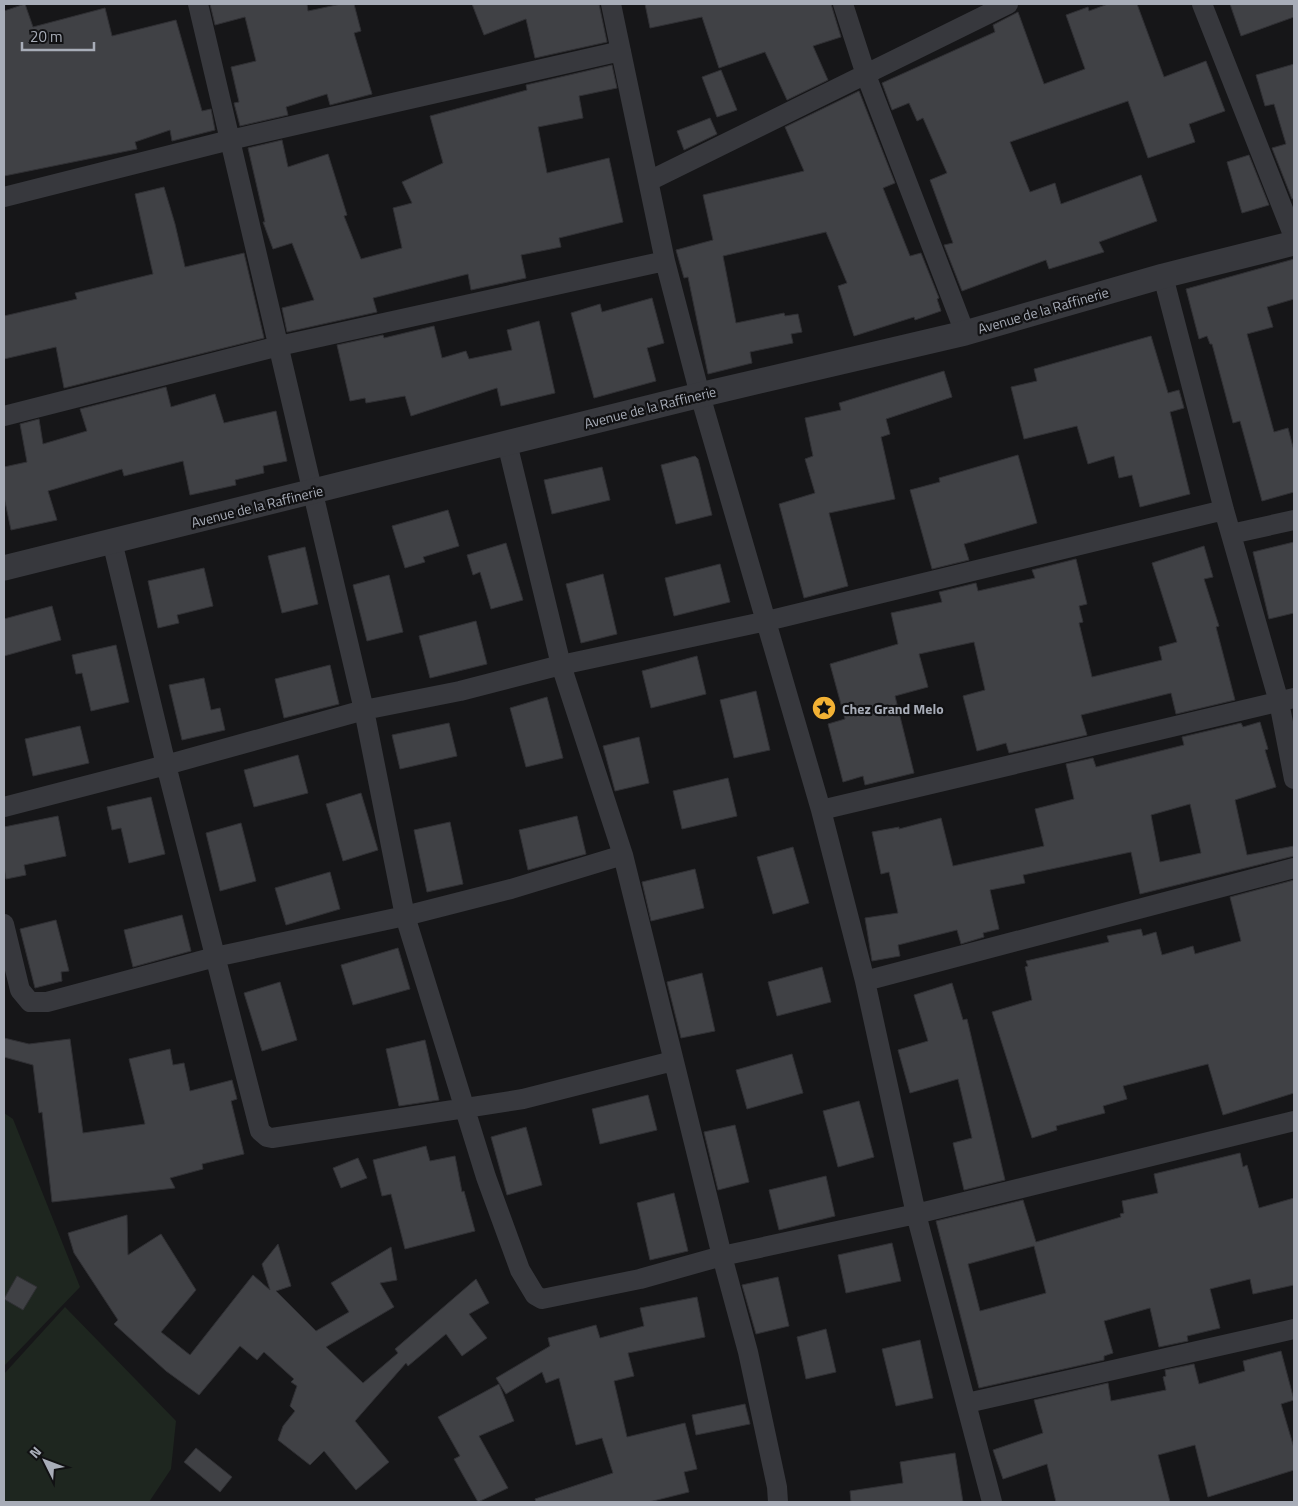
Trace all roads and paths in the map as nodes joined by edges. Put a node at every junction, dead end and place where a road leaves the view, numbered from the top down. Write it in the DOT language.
graph roads {
  1 [pos="198,4"];
  2 [pos="611,4"];
  3 [pos="843,4"];
  4 [pos="1008,4"];
  5 [pos="1202,4"];
  6 [pos="621,51"];
  7 [pos="866,75"];
  8 [pos="230,140"];
  9 [pos="649,181"];
  10 [pos="4,197"];
  11 [pos="1294,238"];
  12 [pos="1294,242"];
  13 [pos="665,261"];
  14 [pos="1163,276"];
  15 [pos="965,333"];
  16 [pos="279,346"];
  17 [pos="700,395"];
  18 [pos="4,416"];
  19 [pos="508,443"];
  20 [pos="314,491"];
  21 [pos="1224,510"];
  22 [pos="1294,520"];
  23 [pos="1231,534"];
  24 [pos="112,541"];
  25 [pos="4,568"];
  26 [pos="767,621"];
  27 [pos="561,665"];
  28 [pos="1287,700"];
  29 [pos="364,710"];
  30 [pos="166,765"];
  31 [pos="1294,779"];
  32 [pos="4,806"];
  33 [pos="821,810"];
  34 [pos="623,855"];
  35 [pos="1294,868"];
  36 [pos="405,916"];
  37 [pos="4,924"];
  38 [pos="215,957"];
  39 [pos="865,982"];
  40 [pos="673,1061"];
  41 [pos="464,1109"];
  42 [pos="1294,1121"];
  43 [pos="916,1214"];
  44 [pos="722,1256"];
  45 [pos="1294,1329"];
  46 [pos="967,1403"];
  47 [pos="778,1502"];
  48 [pos="992,1502"];
  1 -- 8 [label="street"];
  2 -- 6 [label="street"];
  3 -- 7 [label="street"];
  4 -- 7 [label="street"];
  5 -- 11 [label="street"];
  6 -- 8 [label="street"];
  6 -- 9 [label="street"];
  7 -- 9 [label="street"];
  7 -- 15 [label="street"];
  8 -- 10 [label="street"];
  8 -- 16 [label="street"];
  9 -- 13 [label="street"];
  12 -- 14 [label="street, Avenue de la Raffinerie"];
  13 -- 16 [label="street"];
  13 -- 17 [label="street"];
  14 -- 15 [label="street, Avenue de la Raffinerie"];
  14 -- 21 [label="street"];
  15 -- 17 [label="street, Avenue de la Raffinerie"];
  16 -- 18 [label="street"];
  16 -- 20 [label="street"];
  17 -- 19 [label="street, Avenue de la Raffinerie"];
  17 -- 26 [label="street"];
  19 -- 20 [label="street, Avenue de la Raffinerie"];
  19 -- 27 [label="street"];
  20 -- 24 [label="street, Avenue de la Raffinerie"];
  20 -- 29 [label="street"];
  21 -- 23 [label="street"];
  21 -- 26 [label="street"];
  22 -- 23 [label="street"];
  23 -- 28 [label="street"];
  24 -- 25 [label="street, Avenue de la Raffinerie"];
  24 -- 30 [label="street"];
  26 -- 27 [label="street"];
  26 -- 33 [label="street"];
  27 -- 29 [label="street"];
  27 -- 34 [label="street"];
  28 -- 31 [label="street"];
  28 -- 33 [label="street"];
  29 -- 30 [label="street"];
  29 -- 36 [label="street"];
  30 -- 32 [label="street"];
  30 -- 38 [label="street"];
  33 -- 39 [label="street"];
  34 -- 36 [label="street"];
  34 -- 40 [label="street"];
  35 -- 39 [label="street"];
  36 -- 38 [label="street"];
  36 -- 41 [label="street"];
  37 -- 38 [label="street"];
  38 -- 41 [label="street"];
  39 -- 43 [label="street"];
  40 -- 41 [label="street"];
  40 -- 44 [label="street"];
  41 -- 44 [label="street"];
  42 -- 43 [label="street"];
  43 -- 44 [label="street"];
  43 -- 46 [label="street"];
  44 -- 47 [label="street"];
  45 -- 46 [label="street"];
  46 -- 48 [label="street"];
}
